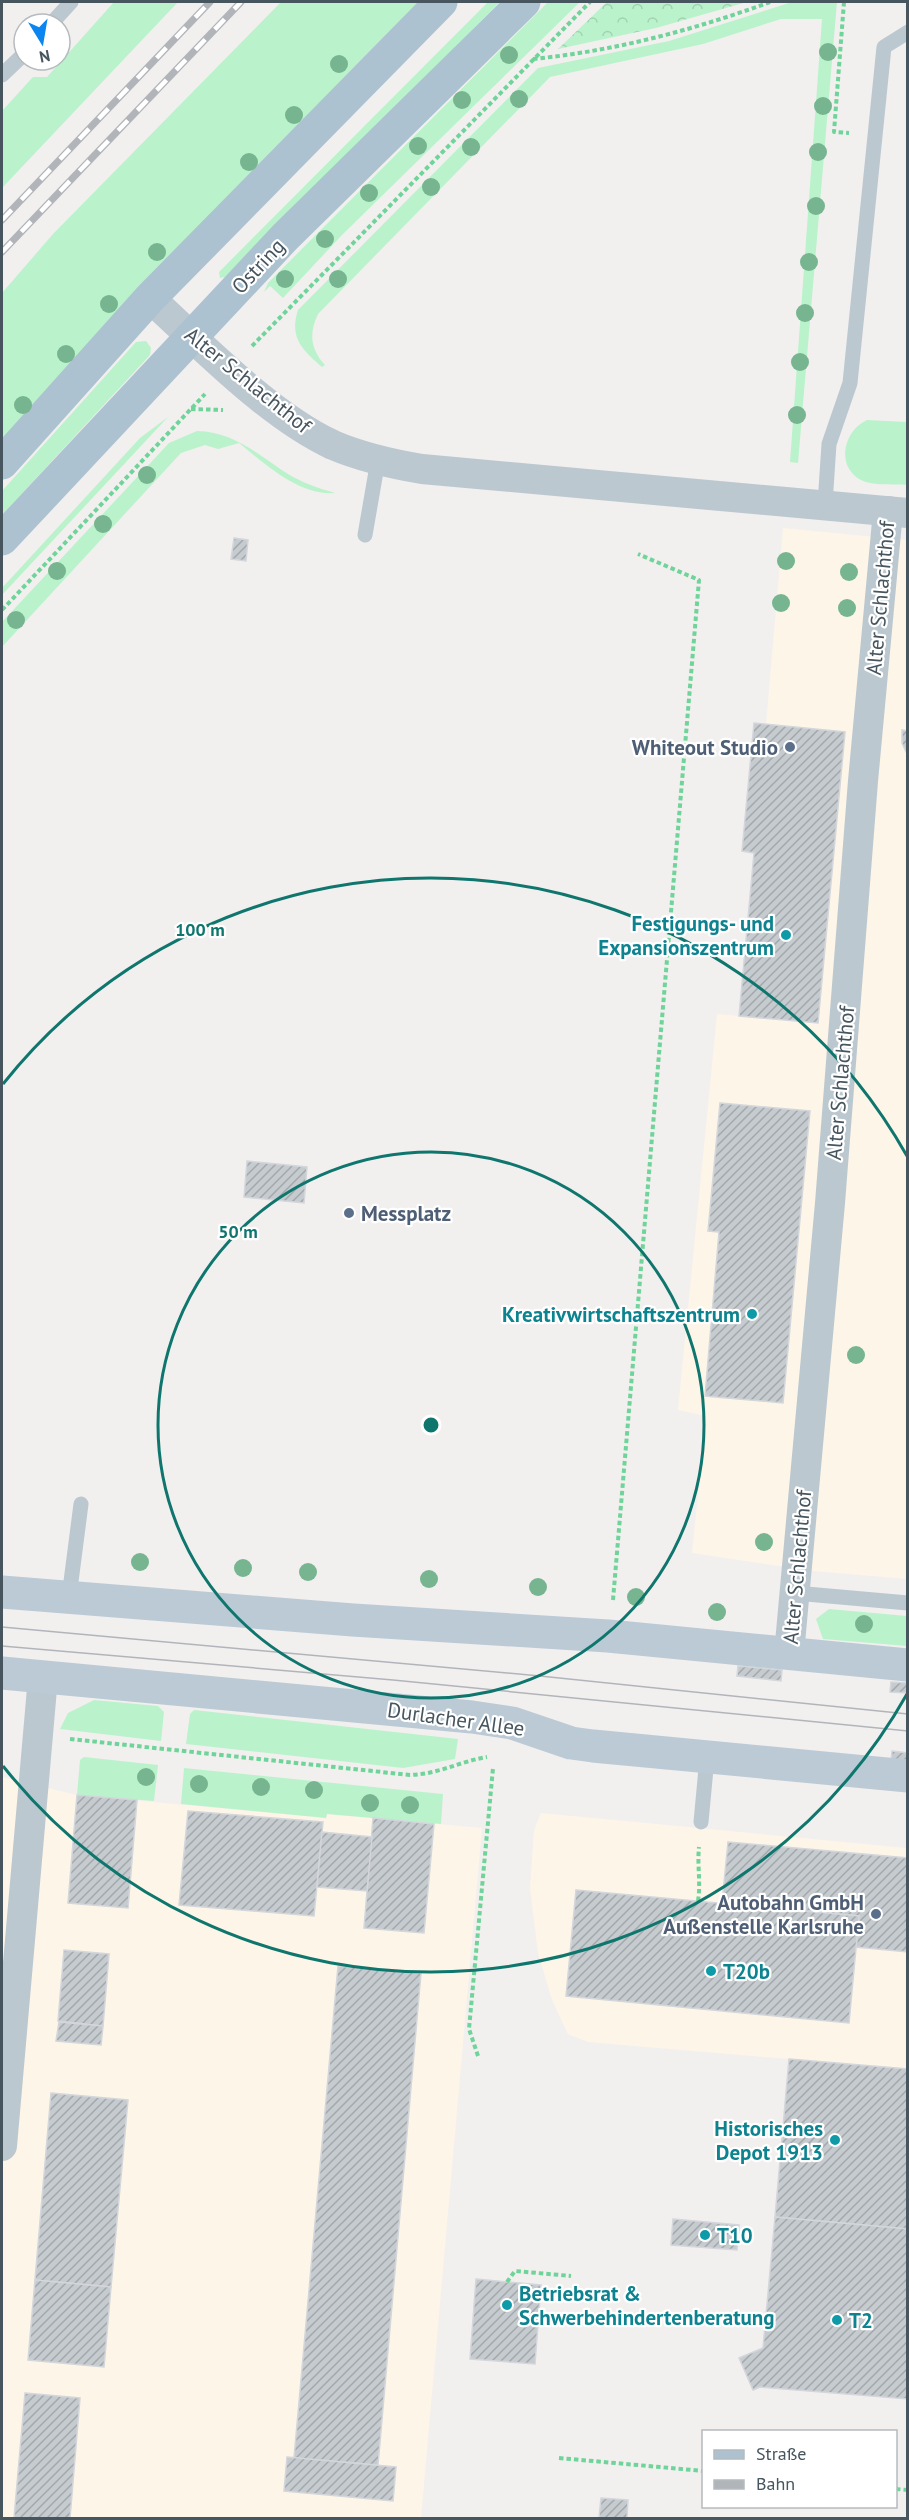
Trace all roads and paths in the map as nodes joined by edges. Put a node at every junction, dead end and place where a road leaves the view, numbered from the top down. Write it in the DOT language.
graph roads {
  1 [pos="441,2"];
  2 [pos="524,2"];
  3 [pos="590,2"];
  4 [pos="770,2"];
  5 [pos="844,2"];
  6 [pos="908,32"];
  7 [pos="532,59"];
  8 [pos="875,134"];
  9 [pos="150,298"];
  10 [pos="192,336"];
  11 [pos="229,369"];
  12 [pos="378,460"];
  13 [pos="2,463"];
  14 [pos="825,504"];
  15 [pos="898,512"];
  16 [pos="365,535"];
  17 [pos="2,538"];
  18 [pos="638,554"];
  19 [pos="2,610"];
  20 [pos="81,1504"];
  21 [pos="2,1592"];
  22 [pos="795,1593"];
  23 [pos="69,1597"];
  24 [pos="908,1603"];
  25 [pos="608,1636"];
  26 [pos="789,1654"];
  27 [pos="908,1665"];
  28 [pos="2,1673"];
  29 [pos="43,1677"];
  30 [pos="39,1736"];
  31 [pos="707,1758"];
  32 [pos="494,1768"];
  33 [pos="445,1771"];
  34 [pos="908,1776"];
  35 [pos="701,1822"];
  36 [pos="698,1901"];
  37 [pos="478,2055"];
  38 [pos="2,2146"];
  39 [pos="571,2276"];
  40 [pos="507,2282"];
  41 [pos="559,2458"];
  42 [pos="702,2471"];
  1 -- 9 [label="main road"];
  2 -- 10 [label="main road, Ostring"];
  3 -- 7 [label="path"];
  4 -- 7 [label="path"];
  5 -- 8 [label="path"];
  6 -- 8 [label="lane"];
  7 -- 11 [label="path"];
  8 -- 14 [label="lane"];
  9 -- 10 [label="street, Alter Schlachthof"];
  9 -- 13 [label="main road"];
  10 -- 11 [label="street, Alter Schlachthof"];
  10 -- 17 [label="main road, Ostring"];
  11 -- 12 [label="street, Alter Schlachthof"];
  11 -- 19 [label="path"];
  12 -- 14 [label="street, Alter Schlachthof"];
  12 -- 16 [label="lane"];
  14 -- 15 [label="street, Alter Schlachthof"];
  15 -- 22 [label="street, Alter Schlachthof"];
  18 -- 25 [label="path"];
  20 -- 23 [label="lane"];
  21 -- 23 [label="street"];
  22 -- 24 [label="lane"];
  22 -- 26 [label="street, Alter Schlachthof"];
  23 -- 25 [label="street"];
  25 -- 26 [label="street"];
  26 -- 27 [label="street"];
  28 -- 29 [label="street, Durlacher Allee"];
  29 -- 30 [label="street"];
  29 -- 31 [label="street, Durlacher Allee"];
  30 -- 33 [label="path"];
  30 -- 38 [label="street"];
  31 -- 34 [label="street, Durlacher Allee"];
  31 -- 35 [label="lane"];
  32 -- 37 [label="path"];
  35 -- 36 [label="path"];
  39 -- 40 [label="path"];
  41 -- 42 [label="path"];
}
